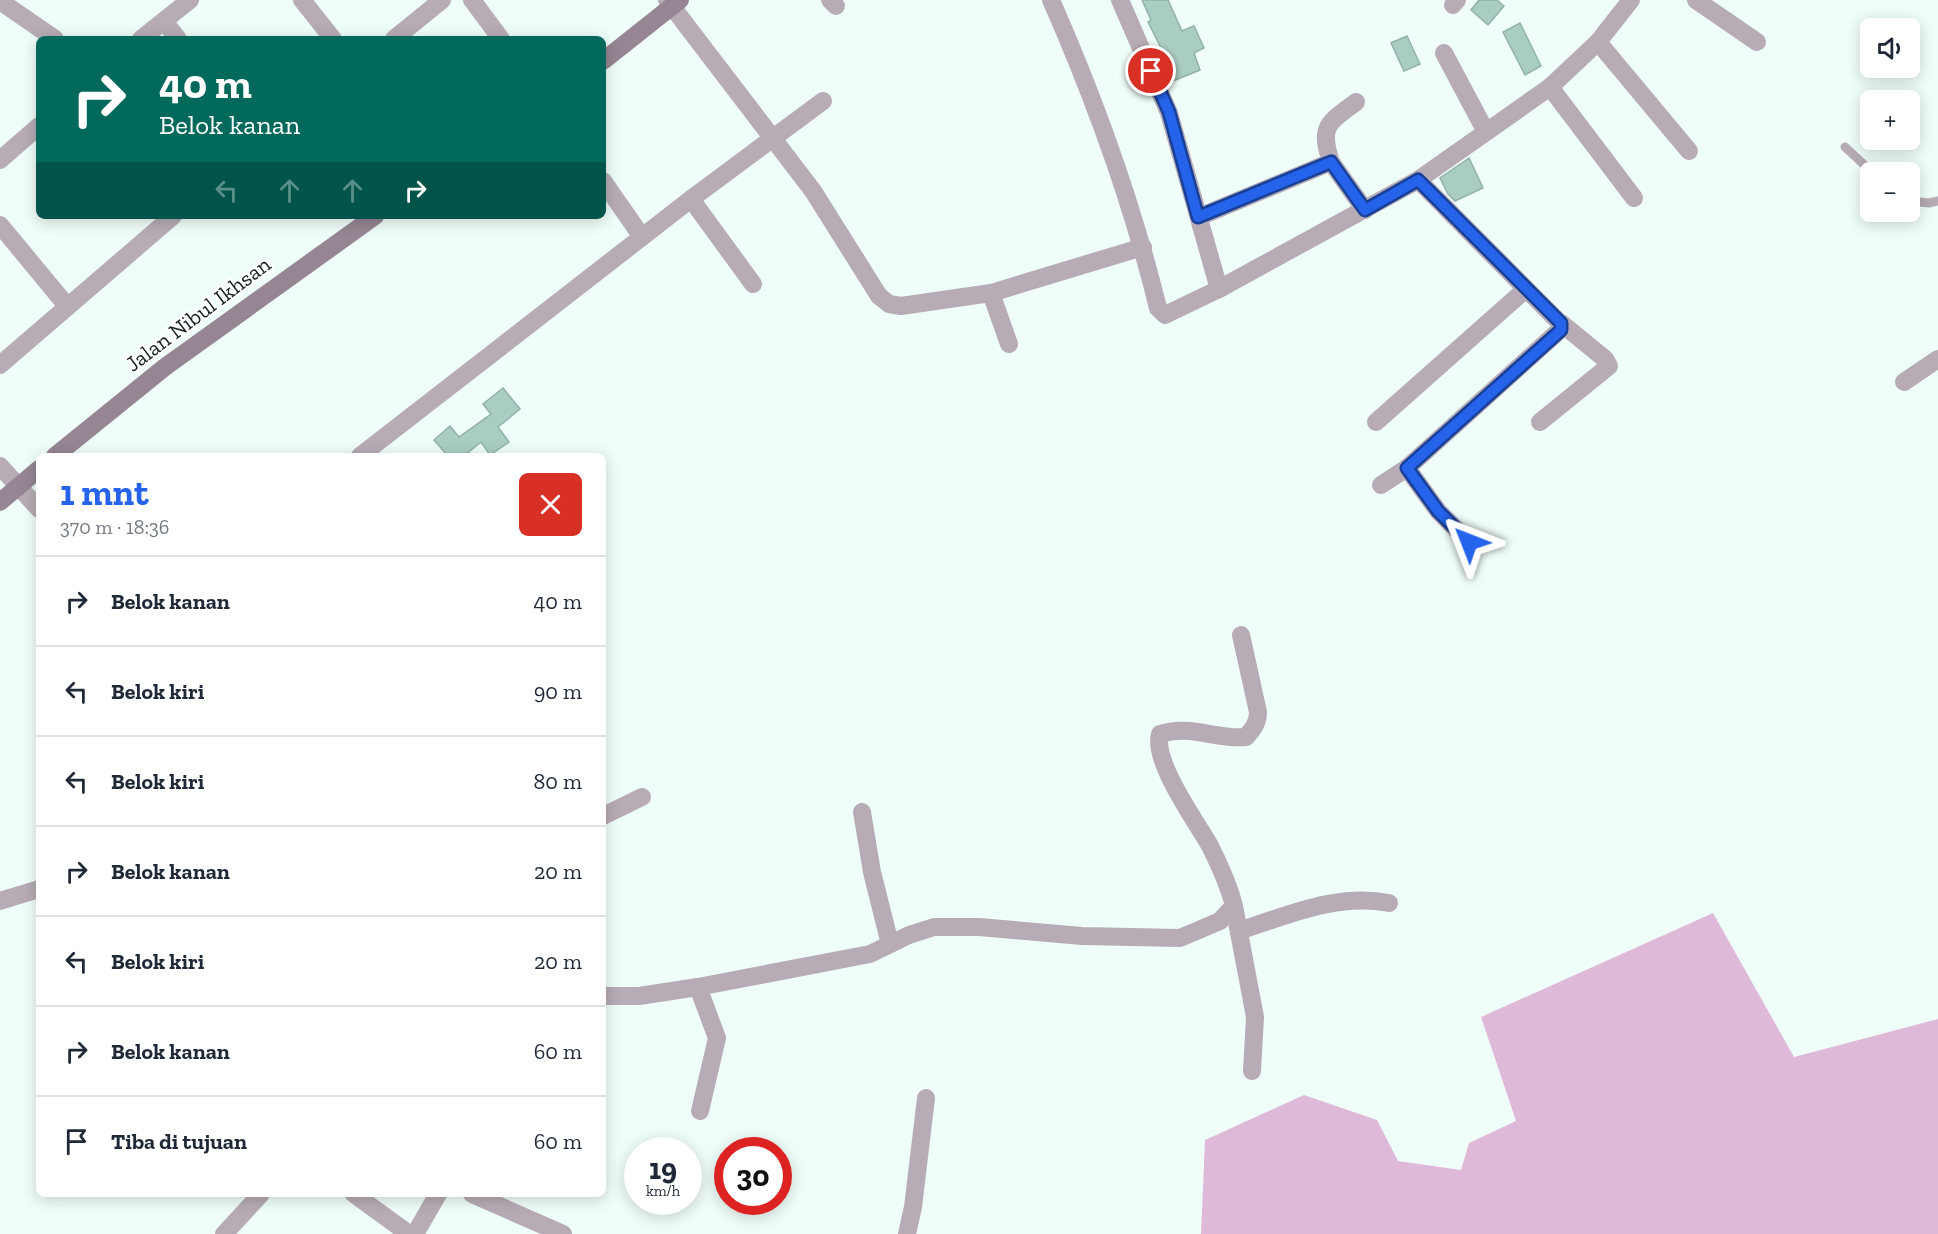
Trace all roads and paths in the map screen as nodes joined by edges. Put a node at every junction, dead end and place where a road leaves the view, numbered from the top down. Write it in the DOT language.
graph roads {
  1 [pos="190,0"];
  2 [pos="302,0"];
  3 [pos="442,0"];
  4 [pos="472,0"];
  5 [pos="1051,0"];
  6 [pos="1119,0"];
  7 [pos="1630,0"];
  8 [pos="1696,0"];
  9 [pos="0,1"];
  10 [pos="673,2"];
  11 [pos="164,21"];
  12 [pos="51,36"];
  13 [pos="145,36"];
  14 [pos="176,36"];
  15 [pos="331,36"];
  16 [pos="398,36"];
  17 [pos="499,36"];
  18 [pos="1598,42"];
  19 [pos="1757,42"];
  20 [pos="1444,53"];
  21 [pos="606,58"];
  22 [pos="1550,87"];
  23 [pos="823,101"];
  24 [pos="1356,102"];
  25 [pos="36,129"];
  26 [pos="1486,132"];
  27 [pos="774,139"];
  28 [pos="1845,147"];
  29 [pos="1689,151"];
  30 [pos="0,160"];
  31 [pos="1331,162"];
  32 [pos="1861,162"];
  33 [pos="1418,180"];
  34 [pos="606,185"];
  35 [pos="1634,198"];
  36 [pos="691,199"];
  37 [pos="1920,201"];
  38 [pos="1938,201"];
  39 [pos="1365,210"];
  40 [pos="1198,217"];
  41 [pos="371,219"];
  42 [pos="151,223"];
  43 [pos="0,225"];
  44 [pos="642,237"];
  45 [pos="1143,247"];
  46 [pos="753,284"];
  47 [pos="1219,289"];
  48 [pos="1526,289"];
  49 [pos="991,293"];
  50 [pos="67,306"];
  51 [pos="1561,323"];
  52 [pos="1009,344"];
  53 [pos="1938,359"];
  54 [pos="0,366"];
  55 [pos="1904,382"];
  56 [pos="1376,422"];
  57 [pos="1540,422"];
  58 [pos="59,453"];
  59 [pos="364,453"];
  60 [pos="0,466"];
  61 [pos="1407,468"];
  62 [pos="36,472"];
  63 [pos="1381,485"];
  64 [pos="18,487"];
  65 [pos="0,502"];
  66 [pos="36,506"];
  67 [pos="1469,542"];
  68 [pos="1241,635"];
  69 [pos="642,797"];
  70 [pos="862,812"];
  71 [pos="606,815"];
  72 [pos="36,890"];
  73 [pos="0,901"];
  74 [pos="1389,903"];
  75 [pos="1234,906"];
  76 [pos="1239,931"];
  77 [pos="890,944"];
  78 [pos="698,987"];
  79 [pos="606,996"];
  80 [pos="1252,1071"];
  81 [pos="926,1098"];
  82 [pos="700,1111"];
  83 [pos="258,1197"];
  84 [pos="358,1197"];
  85 [pos="436,1197"];
  86 [pos="479,1197"];
  87 [pos="224,1234"];
  88 [pos="409,1234"];
  89 [pos="415,1234"];
  90 [pos="563,1234"];
  91 [pos="907,1234"];
  1 -- 11 [label="street"];
  2 -- 15 [label="street"];
  3 -- 16 [label="street"];
  4 -- 17 [label="street"];
  5 -- 45 [label="street"];
  6 -- 40 [label="street"];
  7 -- 18 [label="street"];
  8 -- 19 [label="street"];
  9 -- 12 [label="street"];
  10 -- 21 [label="street"];
  10 -- 27 [label="street"];
  11 -- 13 [label="street"];
  11 -- 14 [label="street"];
  18 -- 22 [label="street"];
  18 -- 29 [label="street"];
  20 -- 26 [label="street"];
  22 -- 26 [label="street"];
  22 -- 35 [label="street"];
  23 -- 27 [label="street"];
  24 -- 31 [label="street"];
  25 -- 30 [label="street"];
  26 -- 33 [label="street"];
  27 -- 36 [label="street"];
  27 -- 49 [label="street"];
  28 -- 32 [label="lane"];
  31 -- 39 [label="street"];
  31 -- 40 [label="street"];
  33 -- 39 [label="street"];
  33 -- 48 [label="street"];
  34 -- 44 [label="street"];
  36 -- 44 [label="street"];
  36 -- 46 [label="street"];
  37 -- 38 [label="lane"];
  39 -- 47 [label="street"];
  40 -- 47 [label="street"];
  41 -- 58 [label="street, Jalan Nibul Ikhsan"];
  42 -- 50 [label="street"];
  43 -- 50 [label="street"];
  44 -- 59 [label="street"];
  45 -- 47 [label="street"];
  45 -- 49 [label="street"];
  48 -- 51 [label="street"];
  48 -- 56 [label="street"];
  49 -- 52 [label="street"];
  50 -- 54 [label="street"];
  51 -- 57 [label="street"];
  51 -- 61 [label="street"];
  53 -- 55 [label="street"];
  60 -- 64 [label="street"];
  61 -- 63 [label="street"];
  61 -- 67 [label="street"];
  62 -- 64 [label="street"];
  64 -- 65 [label="street"];
  64 -- 66 [label="street"];
  68 -- 75 [label="street"];
  69 -- 71 [label="street"];
  70 -- 77 [label="street"];
  72 -- 73 [label="street"];
  74 -- 76 [label="street"];
  75 -- 76 [label="street"];
  75 -- 77 [label="street"];
  76 -- 80 [label="street"];
  77 -- 78 [label="street"];
  78 -- 79 [label="street"];
  78 -- 82 [label="street"];
  81 -- 91 [label="street"];
  83 -- 87 [label="street"];
  84 -- 88 [label="street"];
  85 -- 89 [label="street"];
  86 -- 90 [label="street"];
}
